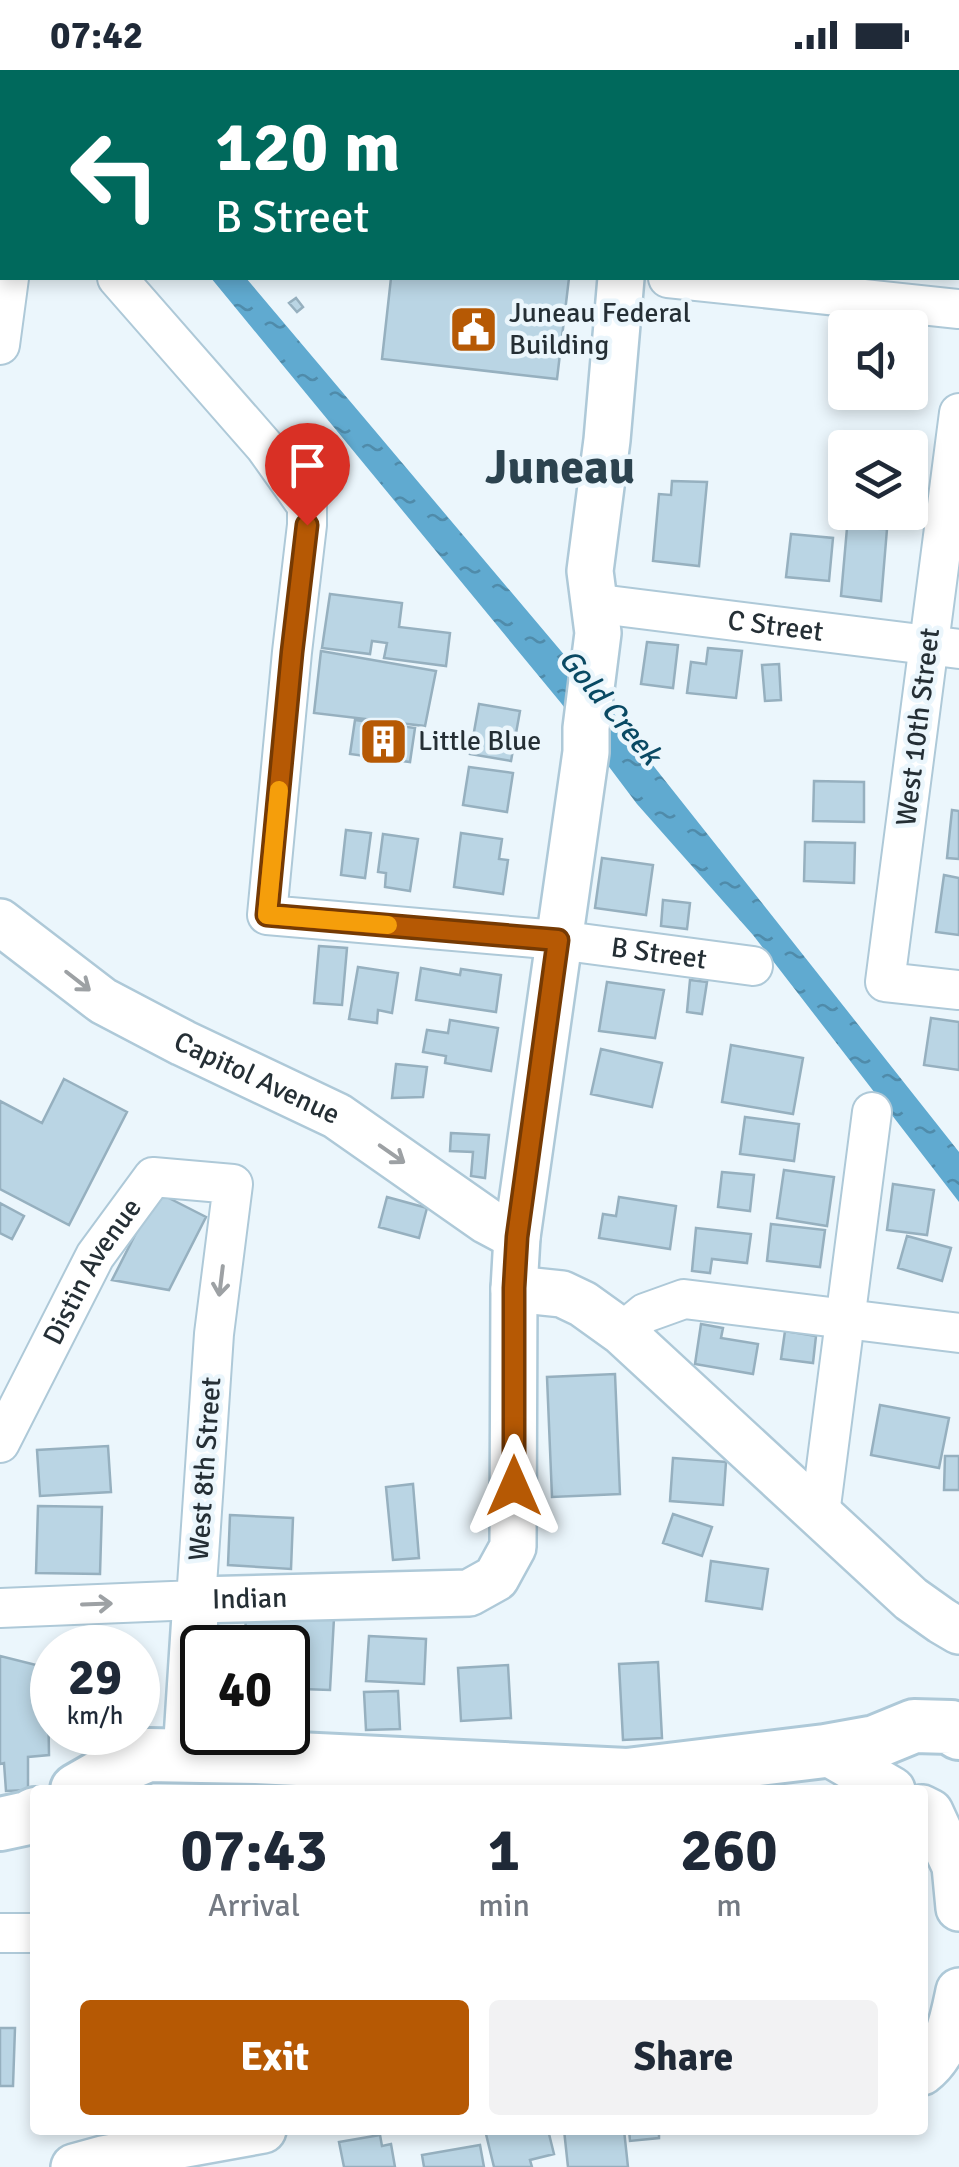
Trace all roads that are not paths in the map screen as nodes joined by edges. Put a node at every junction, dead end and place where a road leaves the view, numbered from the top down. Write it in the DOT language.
graph roads {
  1 [pos="9,280"];
  2 [pos="119,280"];
  3 [pos="621,280"];
  4 [pos="687,280"];
  5 [pos="959,308"];
  6 [pos="0,345"];
  7 [pos="959,413"];
  8 [pos="595,618"];
  9 [pos="943,647"];
  10 [pos="0,922"];
  11 [pos="558,940"];
  12 [pos="753,966"];
  13 [pos="959,990"];
  14 [pos="872,1112"];
  15 [pos="234,1184"];
  16 [pos="517,1237"];
  17 [pos="514,1288"];
  18 [pos="846,1320"];
  19 [pos="622,1332"];
  20 [pos="959,1333"];
  21 [pos="0,1443"];
  22 [pos="820,1514"];
  23 [pos="196,1600"];
  24 [pos="0,1608"];
  25 [pos="194,1625"];
  26 [pos="959,1631"];
  27 [pos="959,1733"];
  28 [pos="825,1751"];
  29 [pos="180,1754"];
  30 [pos="207,1755"];
  31 [pos="86,1785"];
  32 [pos="883,1785"];
  33 [pos="928,1811"];
  34 [pos="30,1817"];
  35 [pos="0,1824"];
  36 [pos="959,1908"];
  37 [pos="0,1933"];
  38 [pos="30,1933"];
  39 [pos="959,1991"];
  40 [pos="928,2068"];
  41 [pos="235,2135"];
  42 [pos="74,2167"];
  1 -- 6 [label="street"];
  2 -- 11 [label="street, B Street"];
  3 -- 8 [label="street"];
  4 -- 5 [label="street"];
  7 -- 9 [label="street, West 10th Street"];
  8 -- 9 [label="street, C Street"];
  8 -- 11 [label="street"];
  9 -- 13 [label="street, West 10th Street"];
  10 -- 16 [label="street, Capitol Avenue, one-way"];
  11 -- 12 [label="street, B Street"];
  11 -- 16 [label="street"];
  14 -- 18 [label="street"];
  15 -- 21 [label="street, Distin Avenue"];
  15 -- 23 [label="street, West 8th Street, one-way"];
  16 -- 17 [label="street"];
  17 -- 19 [label="street"];
  17 -- 23 [label="street, Indian"];
  18 -- 19 [label="street"];
  18 -- 20 [label="street"];
  18 -- 22 [label="street"];
  19 -- 22 [label="street"];
  22 -- 26 [label="street"];
  24 -- 23 [label="street, Indian, one-way"];
  23 -- 25 [label="street, West 8th Street"];
  27 -- 28 [label="main road"];
  28 -- 30 [label="main road"];
  28 -- 32 [label="street"];
  29 -- 31 [label="main road"];
  33 -- 36 [label="street"];
  34 -- 35 [label="main road"];
  37 -- 38 [label="street"];
  39 -- 40 [label="street"];
  41 -- 42 [label="street"];
}
